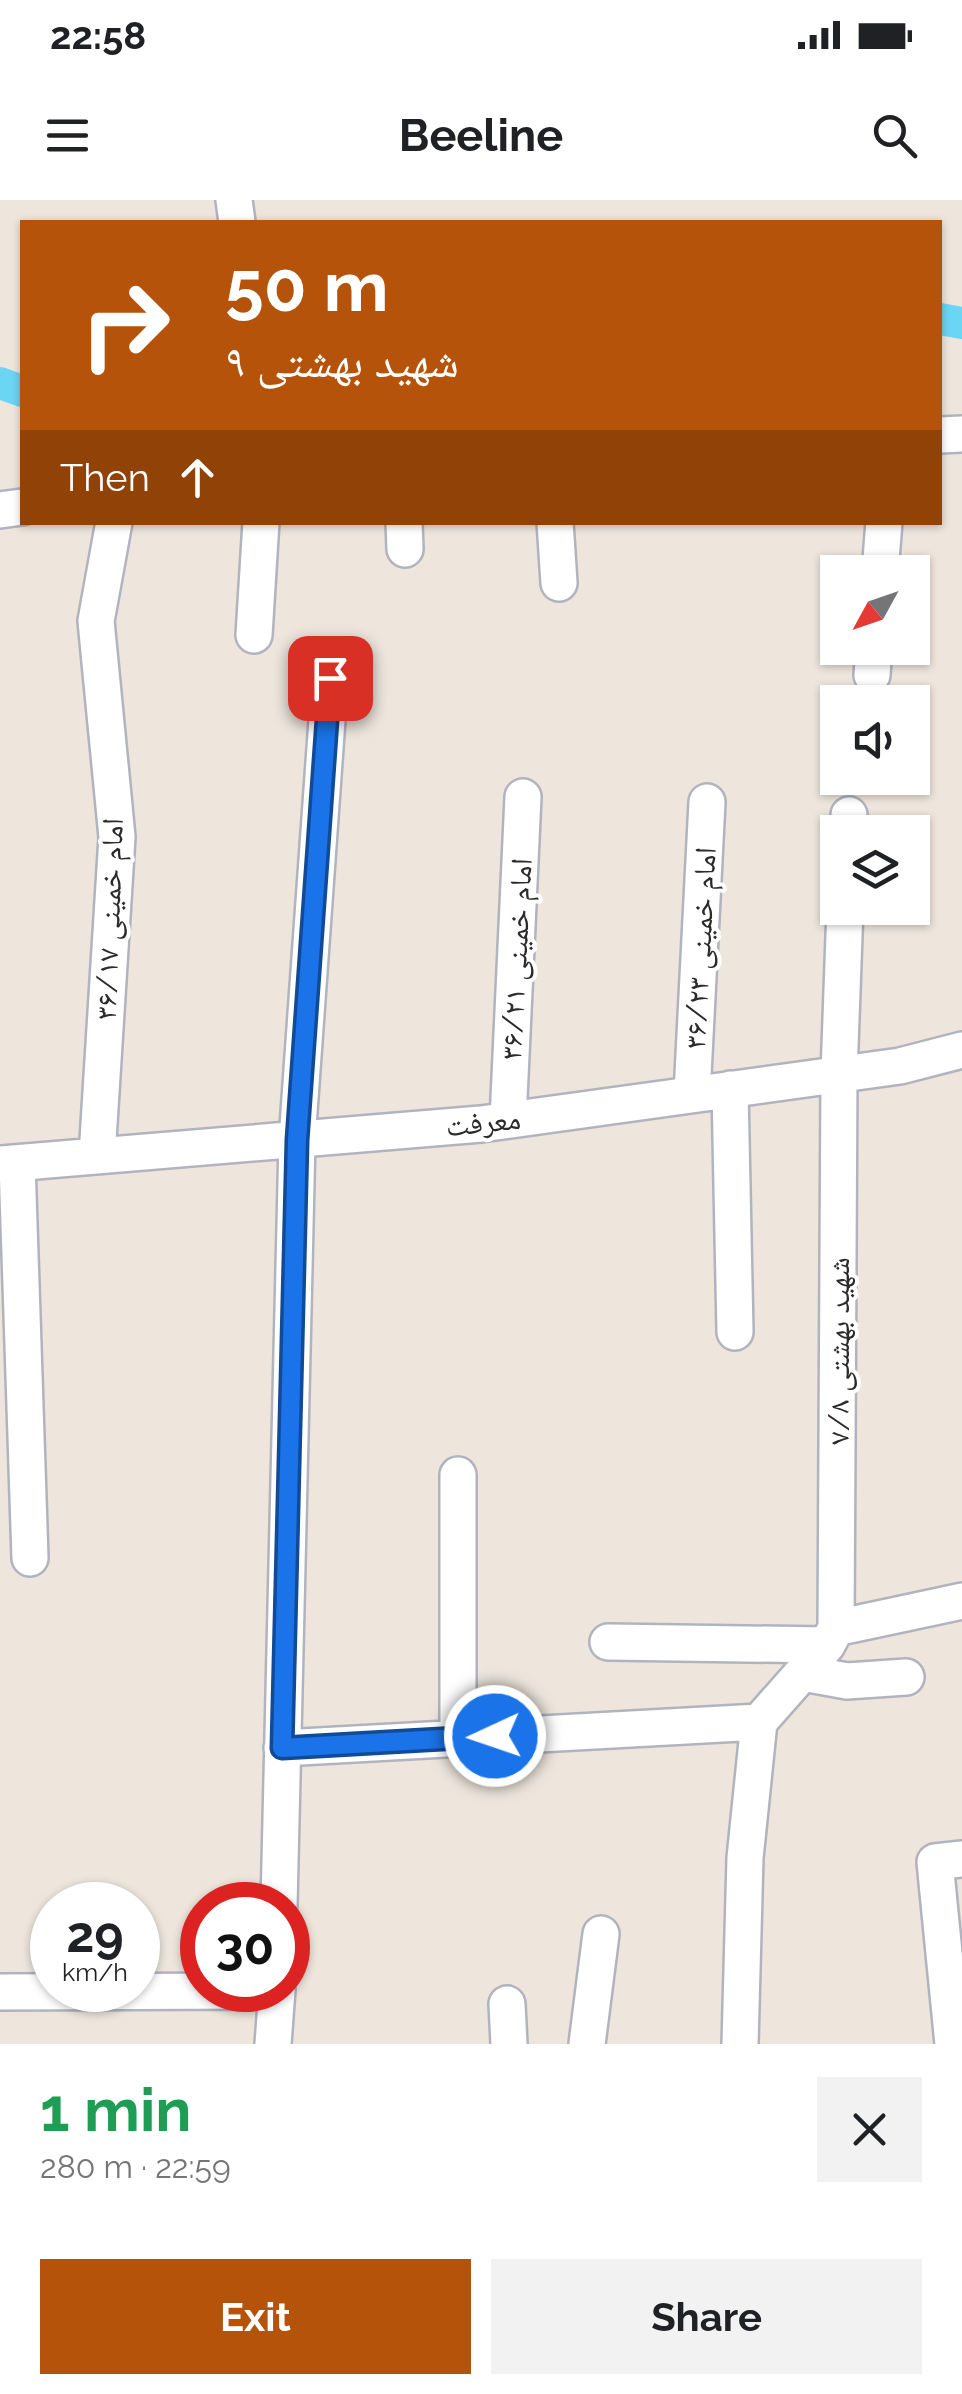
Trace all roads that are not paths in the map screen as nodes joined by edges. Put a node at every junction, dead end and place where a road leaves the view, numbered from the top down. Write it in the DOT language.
graph roads {
  1 [pos="113,525"];
  2 [pos="260,525"];
  3 [pos="556,525"];
  4 [pos="884,525"];
  5 [pos="881,555"];
  6 [pos="558,583"];
  7 [pos="254,635"];
  8 [pos="330,678"];
  9 [pos="522,797"];
  10 [pos="707,802"];
  11 [pos="845,925"];
  12 [pos="962,1050"];
  13 [pos="839,1074"];
  14 [pos="730,1089"];
  15 [pos="692,1094"];
  16 [pos="508,1120"];
  17 [pos="297,1140"];
  18 [pos="97,1156"];
  19 [pos="8,1164"];
  20 [pos="735,1332"];
  21 [pos="458,1475"];
  22 [pos="30,1558"];
  23 [pos="962,1601"];
  24 [pos="832,1636"];
  25 [pos="608,1642"];
  26 [pos="802,1673"];
  27 [pos="906,1677"];
  28 [pos="759,1722"];
  29 [pos="458,1738"];
  30 [pos="282,1748"];
  31 [pos="962,1859"];
  32 [pos="279,1882"];
  33 [pos="601,1934"];
  34 [pos="180,1991"];
  35 [pos="0,1992"];
  36 [pos="507,2004"];
  37 [pos="275,2012"];
  38 [pos="273,2044"];
  39 [pos="508,2044"];
  40 [pos="587,2044"];
  41 [pos="740,2044"];
  42 [pos="953,2044"];
  1 -- 18 [label="street, امام خمینی ۳۶/۱۷"];
  2 -- 7 [label="street"];
  3 -- 6 [label="street"];
  4 -- 5 [label="street"];
  8 -- 17 [label="street"];
  9 -- 16 [label="street, امام خمینی ۳۶/۲۱"];
  10 -- 15 [label="street, امام خمینی ۳۶/۲۳"];
  11 -- 13 [label="street, شهید بهشتی ۷/۸"];
  12 -- 13 [label="street, معرفت"];
  13 -- 14 [label="street, معرفت"];
  13 -- 24 [label="street, شهید بهشتی ۷/۸"];
  14 -- 15 [label="street, معرفت"];
  14 -- 20 [label="street, امام خمینی ۳۶/۲۳"];
  15 -- 16 [label="street, معرفت"];
  16 -- 17 [label="street, معرفت"];
  17 -- 18 [label="street, معرفت"];
  17 -- 30 [label="street"];
  18 -- 19 [label="street, معرفت"];
  19 -- 22 [label="street"];
  21 -- 29 [label="street"];
  23 -- 24 [label="street"];
  24 -- 25 [label="street"];
  24 -- 26 [label="street"];
  26 -- 27 [label="street"];
  26 -- 28 [label="street"];
  28 -- 29 [label="street"];
  28 -- 41 [label="street"];
  29 -- 30 [label="street"];
  30 -- 32 [label="street"];
  31 -- 42 [label="street"];
  33 -- 40 [label="street"];
  34 -- 35 [label="street"];
  36 -- 39 [label="street"];
  37 -- 38 [label="street"];
}
